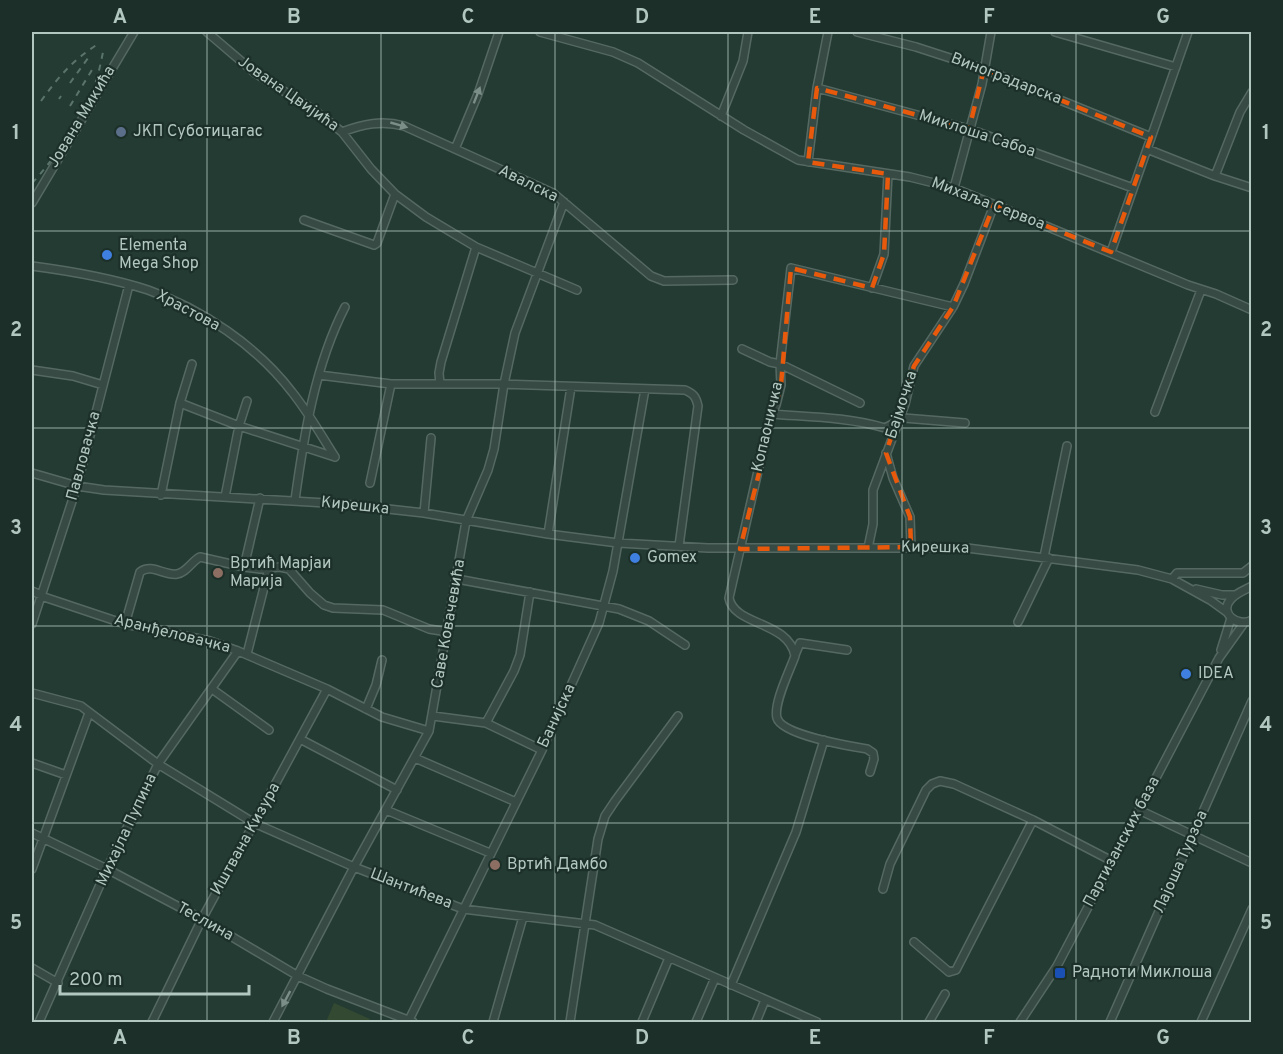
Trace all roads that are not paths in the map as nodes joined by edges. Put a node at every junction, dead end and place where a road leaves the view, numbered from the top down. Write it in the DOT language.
graph roads {
  1 [pos="134,32"];
  2 [pos="207,32"];
  3 [pos="499,32"];
  4 [pos="540,32"];
  5 [pos="748,32"];
  6 [pos="828,32"];
  7 [pos="857,32"];
  8 [pos="991,32"];
  9 [pos="1055,32"];
  10 [pos="1188,32"];
  11 [pos="1176,67"];
  12 [pos="984,69"];
  13 [pos="818,88"];
  14 [pos="1251,92"];
  15 [pos="721,116"];
  16 [pos="969,129"];
  17 [pos="342,132"];
  18 [pos="1151,137"];
  19 [pos="455,149"];
  20 [pos="1147,149"];
  21 [pos="808,162"];
  22 [pos="888,174"];
  23 [pos="1215,176"];
  24 [pos="954,188"];
  25 [pos="1133,188"];
  26 [pos="1251,188"];
  27 [pos="395,194"];
  28 [pos="564,202"];
  29 [pos="32,203"];
  30 [pos="994,205"];
  31 [pos="304,220"];
  32 [pos="476,247"];
  33 [pos="1111,252"];
  34 [pos="32,266"];
  35 [pos="537,272"];
  36 [pos="733,280"];
  37 [pos="129,285"];
  38 [pos="872,288"];
  39 [pos="577,290"];
  40 [pos="1201,290"];
  41 [pos="345,307"];
  42 [pos="953,307"];
  43 [pos="1251,310"];
  44 [pos="742,349"];
  45 [pos="192,364"];
  46 [pos="780,364"];
  47 [pos="32,370"];
  48 [pos="319,375"];
  49 [pos="391,384"];
  50 [pos="440,384"];
  51 [pos="504,384"];
  52 [pos="103,385"];
  53 [pos="571,387"];
  54 [pos="645,389"];
  55 [pos="247,400"];
  56 [pos="180,403"];
  57 [pos="860,403"];
  58 [pos="1155,412"];
  59 [pos="771,414"];
  60 [pos="310,417"];
  61 [pos="899,420"];
  62 [pos="965,423"];
  63 [pos="238,426"];
  64 [pos="431,438"];
  65 [pos="1067,446"];
  66 [pos="302,448"];
  67 [pos="886,453"];
  68 [pos="32,473"];
  69 [pos="370,483"];
  70 [pos="77,486"];
  71 [pos="161,495"];
  72 [pos="225,497"];
  73 [pos="260,498"];
  74 [pos="295,500"];
  75 [pos="424,513"];
  76 [pos="466,521"];
  77 [pos="548,534"];
  78 [pos="618,543"];
  79 [pos="679,546"];
  80 [pos="911,547"];
  81 [pos="868,548"];
  82 [pos="740,549"];
  83 [pos="1047,558"];
  84 [pos="1251,566"];
  85 [pos="244,567"];
  86 [pos="269,568"];
  87 [pos="457,579"];
  88 [pos="1173,579"];
  89 [pos="1251,586"];
  90 [pos="1187,587"];
  91 [pos="32,591"];
  92 [pos="530,592"];
  93 [pos="1238,594"];
  94 [pos="41,595"];
  95 [pos="1250,596"];
  96 [pos="604,607"];
  97 [pos="1229,615"];
  98 [pos="1251,620"];
  99 [pos="1018,622"];
  100 [pos="1244,623"];
  101 [pos="32,624"];
  102 [pos="125,624"];
  103 [pos="447,632"];
  104 [pos="790,641"];
  105 [pos="800,644"];
  106 [pos="685,645"];
  107 [pos="847,650"];
  108 [pos="238,651"];
  109 [pos="247,654"];
  110 [pos="795,656"];
  111 [pos="1219,658"];
  112 [pos="381,660"];
  113 [pos="212,689"];
  114 [pos="327,689"];
  115 [pos="32,693"];
  116 [pos="1251,701"];
  117 [pos="366,709"];
  118 [pos="89,713"];
  119 [pos="433,716"];
  120 [pos="678,716"];
  121 [pos="486,723"];
  122 [pos="269,730"];
  123 [pos="429,731"];
  124 [pos="300,739"];
  125 [pos="824,740"];
  126 [pos="542,750"];
  127 [pos="415,758"];
  128 [pos="32,763"];
  129 [pos="158,764"];
  130 [pos="870,772"];
  131 [pos="66,775"];
  132 [pos="397,790"];
  133 [pos="516,802"];
  134 [pos="386,810"];
  135 [pos="1139,810"];
  136 [pos="1033,820"];
  137 [pos="254,823"];
  138 [pos="32,833"];
  139 [pos="1192,836"];
  140 [pos="43,837"];
  141 [pos="490,853"];
  142 [pos="1112,861"];
  143 [pos="1251,863"];
  144 [pos="354,867"];
  145 [pos="32,869"];
  146 [pos="107,869"];
  147 [pos="883,889"];
  148 [pos="463,909"];
  149 [pos="1251,909"];
  150 [pos="523,916"];
  151 [pos="202,919"];
  152 [pos="586,923"];
  153 [pos="914,942"];
  154 [pos="669,958"];
  155 [pos="32,968"];
  156 [pos="298,976"];
  157 [pos="715,978"];
  158 [pos="58,983"];
  159 [pos="731,984"];
  160 [pos="945,994"];
  161 [pos="765,1000"];
  162 [pos="410,1022"];
  163 [pos="815,1022"];
  164 [pos="39,1023"];
  165 [pos="152,1023"];
  166 [pos="273,1023"];
  167 [pos="493,1023"];
  168 [pos="570,1023"];
  169 [pos="642,1023"];
  170 [pos="696,1023"];
  171 [pos="756,1023"];
  172 [pos="929,1023"];
  173 [pos="1020,1023"];
  174 [pos="1110,1023"];
  175 [pos="1202,1023"];
  1 -- 29 [label="street, Јована Микића"];
  2 -- 17 [label="street, Јована Цвијића"];
  19 -- 3 [label="street, one-way"];
  4 -- 15 [label="street, Михаља Сервоа"];
  5 -- 15 [label="street"];
  6 -- 13 [label="street"];
  7 -- 12 [label="street, Виноградарска"];
  8 -- 12 [label="street"];
  9 -- 11 [label="street"];
  10 -- 11 [label="street"];
  11 -- 18 [label="street"];
  12 -- 16 [label="street"];
  12 -- 18 [label="street, Виноградарска"];
  13 -- 16 [label="street, Миклоша Сабоа"];
  13 -- 21 [label="street"];
  14 -- 23 [label="street"];
  15 -- 21 [label="street, Михаља Сервоа"];
  16 -- 24 [label="street"];
  16 -- 25 [label="street, Миклоша Сабоа"];
  17 -- 19 [label="street, Авалска, one-way"];
  17 -- 27 [label="street, Јована Цвијића"];
  18 -- 20 [label="street"];
  19 -- 28 [label="street, Авалска"];
  20 -- 23 [label="street"];
  20 -- 25 [label="street"];
  21 -- 22 [label="street, Михаља Сервоа"];
  22 -- 24 [label="street, Михаља Сервоа"];
  22 -- 38 [label="street"];
  23 -- 26 [label="street"];
  24 -- 30 [label="street, Михаља Сервоа"];
  25 -- 33 [label="street"];
  27 -- 31 [label="street"];
  27 -- 32 [label="street, Јована Цвијића"];
  28 -- 35 [label="street, Саве Ковачевића"];
  28 -- 36 [label="street, Авалска"];
  30 -- 33 [label="street, Михаља Сервоа"];
  30 -- 42 [label="street, Бајмочка"];
  32 -- 35 [label="street, Јована Цвијића"];
  32 -- 50 [label="street"];
  33 -- 40 [label="street, Михаља Сервоа"];
  34 -- 37 [label="street, Храстова"];
  35 -- 39 [label="street, Јована Цвијића"];
  35 -- 51 [label="street, Саве Ковачевића"];
  37 -- 52 [label="street, Павловачка"];
  37 -- 60 [label="street, Храстова"];
  38 -- 42 [label="street"];
  38 -- 46 [label="street, Копаоничка"];
  40 -- 43 [label="street, Михаља Сервоа"];
  40 -- 58 [label="street"];
  41 -- 48 [label="street"];
  42 -- 61 [label="street, Бајмочка"];
  44 -- 46 [label="street"];
  45 -- 56 [label="street"];
  46 -- 57 [label="street"];
  46 -- 59 [label="street, Копаоничка"];
  47 -- 52 [label="street"];
  48 -- 49 [label="street"];
  48 -- 60 [label="street"];
  49 -- 50 [label="street"];
  49 -- 69 [label="street"];
  50 -- 51 [label="street"];
  51 -- 53 [label="street"];
  51 -- 76 [label="street, Саве Ковачевића"];
  52 -- 70 [label="street, Павловачка"];
  53 -- 54 [label="street"];
  53 -- 77 [label="street"];
  54 -- 78 [label="street, Банијска"];
  54 -- 79 [label="street"];
  55 -- 63 [label="street"];
  56 -- 63 [label="street"];
  56 -- 71 [label="street"];
  59 -- 61 [label="street"];
  59 -- 82 [label="street, Копаоничка"];
  60 -- 66 [label="street"];
  60 -- 66 [label="street, Храстова"];
  61 -- 62 [label="street"];
  61 -- 67 [label="street, Бајмочка"];
  63 -- 66 [label="street"];
  63 -- 72 [label="street"];
  64 -- 75 [label="street"];
  65 -- 83 [label="street"];
  66 -- 74 [label="street"];
  67 -- 80 [label="street, Бајмочка"];
  67 -- 81 [label="street"];
  68 -- 70 [label="street, Кирешка"];
  70 -- 71 [label="street, Кирешка"];
  70 -- 94 [label="street, Павловачка"];
  71 -- 72 [label="street, Кирешка"];
  72 -- 73 [label="street, Кирешка"];
  73 -- 74 [label="street, Кирешка"];
  73 -- 85 [label="street"];
  74 -- 75 [label="street, Кирешка"];
  75 -- 76 [label="street, Кирешка"];
  76 -- 77 [label="street, Кирешка"];
  76 -- 87 [label="street, Саве Ковачевића"];
  77 -- 78 [label="street, Кирешка"];
  78 -- 79 [label="street, Кирешка"];
  78 -- 96 [label="street, Банијска"];
  79 -- 82 [label="street, Кирешка"];
  80 -- 81 [label="street, Кирешка"];
  80 -- 83 [label="street, Кирешка"];
  81 -- 82 [label="street, Кирешка"];
  82 -- 104 [label="street"];
  83 -- 88 [label="street, Кирешка"];
  83 -- 99 [label="street"];
  84 -- 88 [label="street"];
  85 -- 86 [label="street"];
  85 -- 102 [label="street"];
  86 -- 103 [label="street"];
  86 -- 109 [label="street"];
  87 -- 92 [label="street"];
  87 -- 103 [label="street, Саве Ковачевића"];
  88 -- 90 [label="street, Кирешка"];
  89 -- 93 [label="street"];
  90 -- 93 [label="street, Кирешка"];
  90 -- 97 [label="street, Кирешка"];
  91 -- 94 [label="street, Аранђеловачка"];
  92 -- 96 [label="street"];
  92 -- 121 [label="street"];
  93 -- 95 [label="street, Кирешка"];
  93 -- 97 [label="street, Партизанских база"];
  94 -- 101 [label="street, Павловачка"];
  94 -- 102 [label="street, Аранђеловачка"];
  96 -- 106 [label="street"];
  96 -- 126 [label="street, Банијска"];
  97 -- 100 [label="street, Кирешка"];
  97 -- 111 [label="street, Партизанских база"];
  98 -- 100 [label="street"];
  100 -- 111 [label="street, Партизанских база"];
  102 -- 108 [label="street, Аранђеловачка"];
  103 -- 119 [label="street, Саве Ковачевића"];
  104 -- 105 [label="street"];
  104 -- 110 [label="street"];
  105 -- 107 [label="street"];
  105 -- 110 [label="street"];
  108 -- 109 [label="street, Аранђеловачка"];
  108 -- 113 [label="street, Михајла Пупина"];
  109 -- 114 [label="street, Аранђеловачка"];
  110 -- 125 [label="street"];
  111 -- 135 [label="street, Партизанских база"];
  112 -- 117 [label="street"];
  113 -- 122 [label="street"];
  113 -- 129 [label="street, Михајла Пупина"];
  114 -- 117 [label="street, Аранђеловачка"];
  114 -- 124 [label="street, Иштвана Кизура"];
  115 -- 118 [label="street, Шантићева"];
  116 -- 139 [label="street, Лајоша Турзоа"];
  117 -- 123 [label="street, Аранђеловачка"];
  118 -- 129 [label="street, Шантићева"];
  118 -- 131 [label="street"];
  119 -- 121 [label="street"];
  119 -- 123 [label="street, Саве Ковачевића"];
  120 -- 152 [label="street"];
  121 -- 126 [label="street"];
  123 -- 127 [label="street, Саве Ковачевића"];
  124 -- 132 [label="street"];
  124 -- 137 [label="street, Иштвана Кизура"];
  125 -- 130 [label="street"];
  125 -- 159 [label="street"];
  126 -- 133 [label="street, Банијска"];
  127 -- 132 [label="street, Саве Ковачевића"];
  127 -- 133 [label="street"];
  128 -- 131 [label="street"];
  129 -- 137 [label="street, Шантићева"];
  129 -- 146 [label="street, Михајла Пупина"];
  131 -- 140 [label="street"];
  132 -- 134 [label="street, Саве Ковачевића"];
  133 -- 141 [label="street, Банијска"];
  134 -- 141 [label="street"];
  134 -- 144 [label="street, Саве Ковачевића"];
  135 -- 139 [label="street"];
  135 -- 142 [label="street, Партизанских база"];
  136 -- 142 [label="street"];
  136 -- 147 [label="street"];
  136 -- 153 [label="street"];
  137 -- 144 [label="street, Шантићева"];
  137 -- 151 [label="street, Иштвана Кизура"];
  138 -- 140 [label="street, Теслина"];
  139 -- 143 [label="street"];
  139 -- 174 [label="street, Лајоша Турзоа"];
  140 -- 145 [label="street"];
  140 -- 146 [label="street, Теслина"];
  141 -- 148 [label="street, Банијска"];
  142 -- 173 [label="street, Партизанских база"];
  144 -- 148 [label="street, Шантићева"];
  144 -- 156 [label="street, Саве Ковачевића"];
  146 -- 151 [label="street, Теслина"];
  146 -- 158 [label="street, Михајла Пупина"];
  148 -- 150 [label="street, Шантићева"];
  148 -- 162 [label="street, Банијска"];
  149 -- 175 [label="street"];
  150 -- 152 [label="street, Шантићева"];
  150 -- 167 [label="street"];
  151 -- 156 [label="street, Теслина"];
  151 -- 165 [label="street, Иштвана Кизура"];
  152 -- 154 [label="street, Шантићева"];
  152 -- 168 [label="street"];
  154 -- 157 [label="street, Шантићева"];
  154 -- 169 [label="street"];
  155 -- 158 [label="street"];
  156 -- 162 [label="street, Теслина"];
  156 -- 166 [label="street, Саве Ковачевића, one-way"];
  157 -- 159 [label="street, Шантићева"];
  157 -- 170 [label="street"];
  158 -- 164 [label="street, Михајла Пупина"];
  159 -- 161 [label="street, Шантићева"];
  160 -- 172 [label="street"];
  161 -- 163 [label="street, Шантићева"];
  161 -- 171 [label="street"];
}
